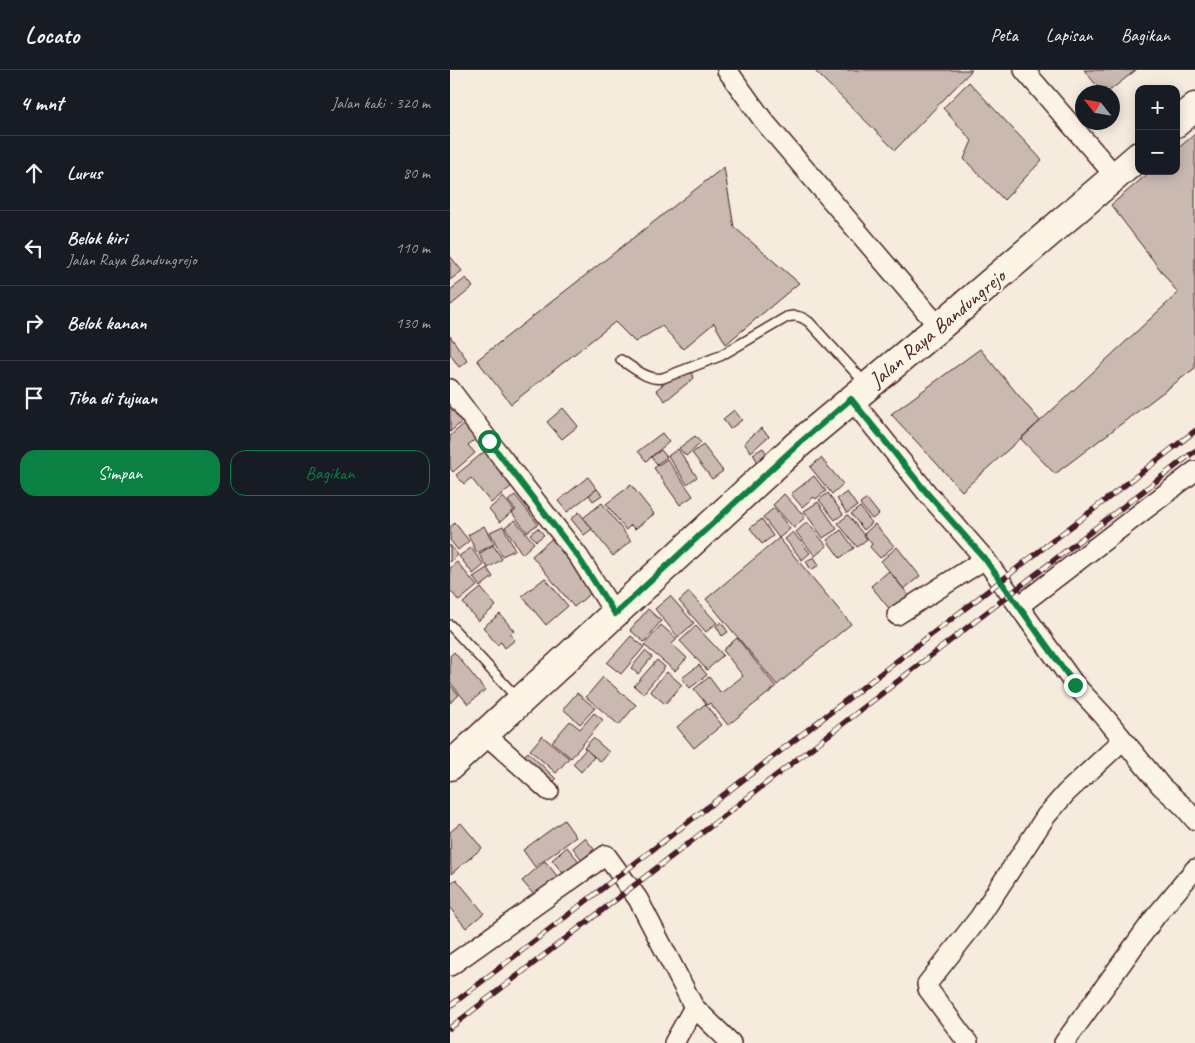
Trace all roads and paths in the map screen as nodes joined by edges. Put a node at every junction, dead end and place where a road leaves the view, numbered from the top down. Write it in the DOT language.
graph roads {
  1 [pos="726,70"];
  2 [pos="1024,70"];
  3 [pos="1195,107"];
  4 [pos="1180,120"];
  5 [pos="1135,160"];
  6 [pos="1116,177"];
  7 [pos="939,327"];
  8 [pos="621,360"];
  9 [pos="450,388"];
  10 [pos="859,392"];
  11 [pos="1195,471"];
  12 [pos="985,559"];
  13 [pos="1019,606"];
  14 [pos="615,614"];
  15 [pos="897,615"];
  16 [pos="450,625"];
  17 [pos="520,701"];
  18 [pos="485,734"];
  19 [pos="1124,740"];
  20 [pos="450,766"];
  21 [pos="549,791"];
  22 [pos="1195,820"];
  23 [pos="1195,869"];
  24 [pos="450,966"];
  25 [pos="694,1007"];
  26 [pos="674,1043"];
  27 [pos="731,1043"];
  28 [pos="968,1043"];
  29 [pos="1064,1043"];
  1 -- 7 [label="street"];
  2 -- 6 [label="street"];
  3 -- 4 [label="main road"];
  5 -- 6 [label="main road, Jalan Raya Bandungrejo"];
  6 -- 7 [label="main road, Jalan Raya Bandungrejo"];
  7 -- 10 [label="main road, Jalan Raya Bandungrejo"];
  8 -- 10 [label="lane"];
  9 -- 14 [label="street"];
  10 -- 12 [label="street"];
  10 -- 14 [label="main road, Jalan Raya Bandungrejo"];
  11 -- 13 [label="street"];
  12 -- 13 [label="street"];
  12 -- 15 [label="street"];
  13 -- 19 [label="street"];
  14 -- 17 [label="main road, Jalan Raya Bandungrejo"];
  16 -- 17 [label="lane"];
  17 -- 18 [label="main road, Jalan Raya Bandungrejo"];
  18 -- 20 [label="main road, Jalan Raya Bandungrejo"];
  18 -- 21 [label="street"];
  19 -- 22 [label="street"];
  19 -- 28 [label="street"];
  23 -- 29 [label="street"];
  24 -- 25 [label="street"];
  25 -- 26 [label="street"];
  25 -- 27 [label="street"];
}
